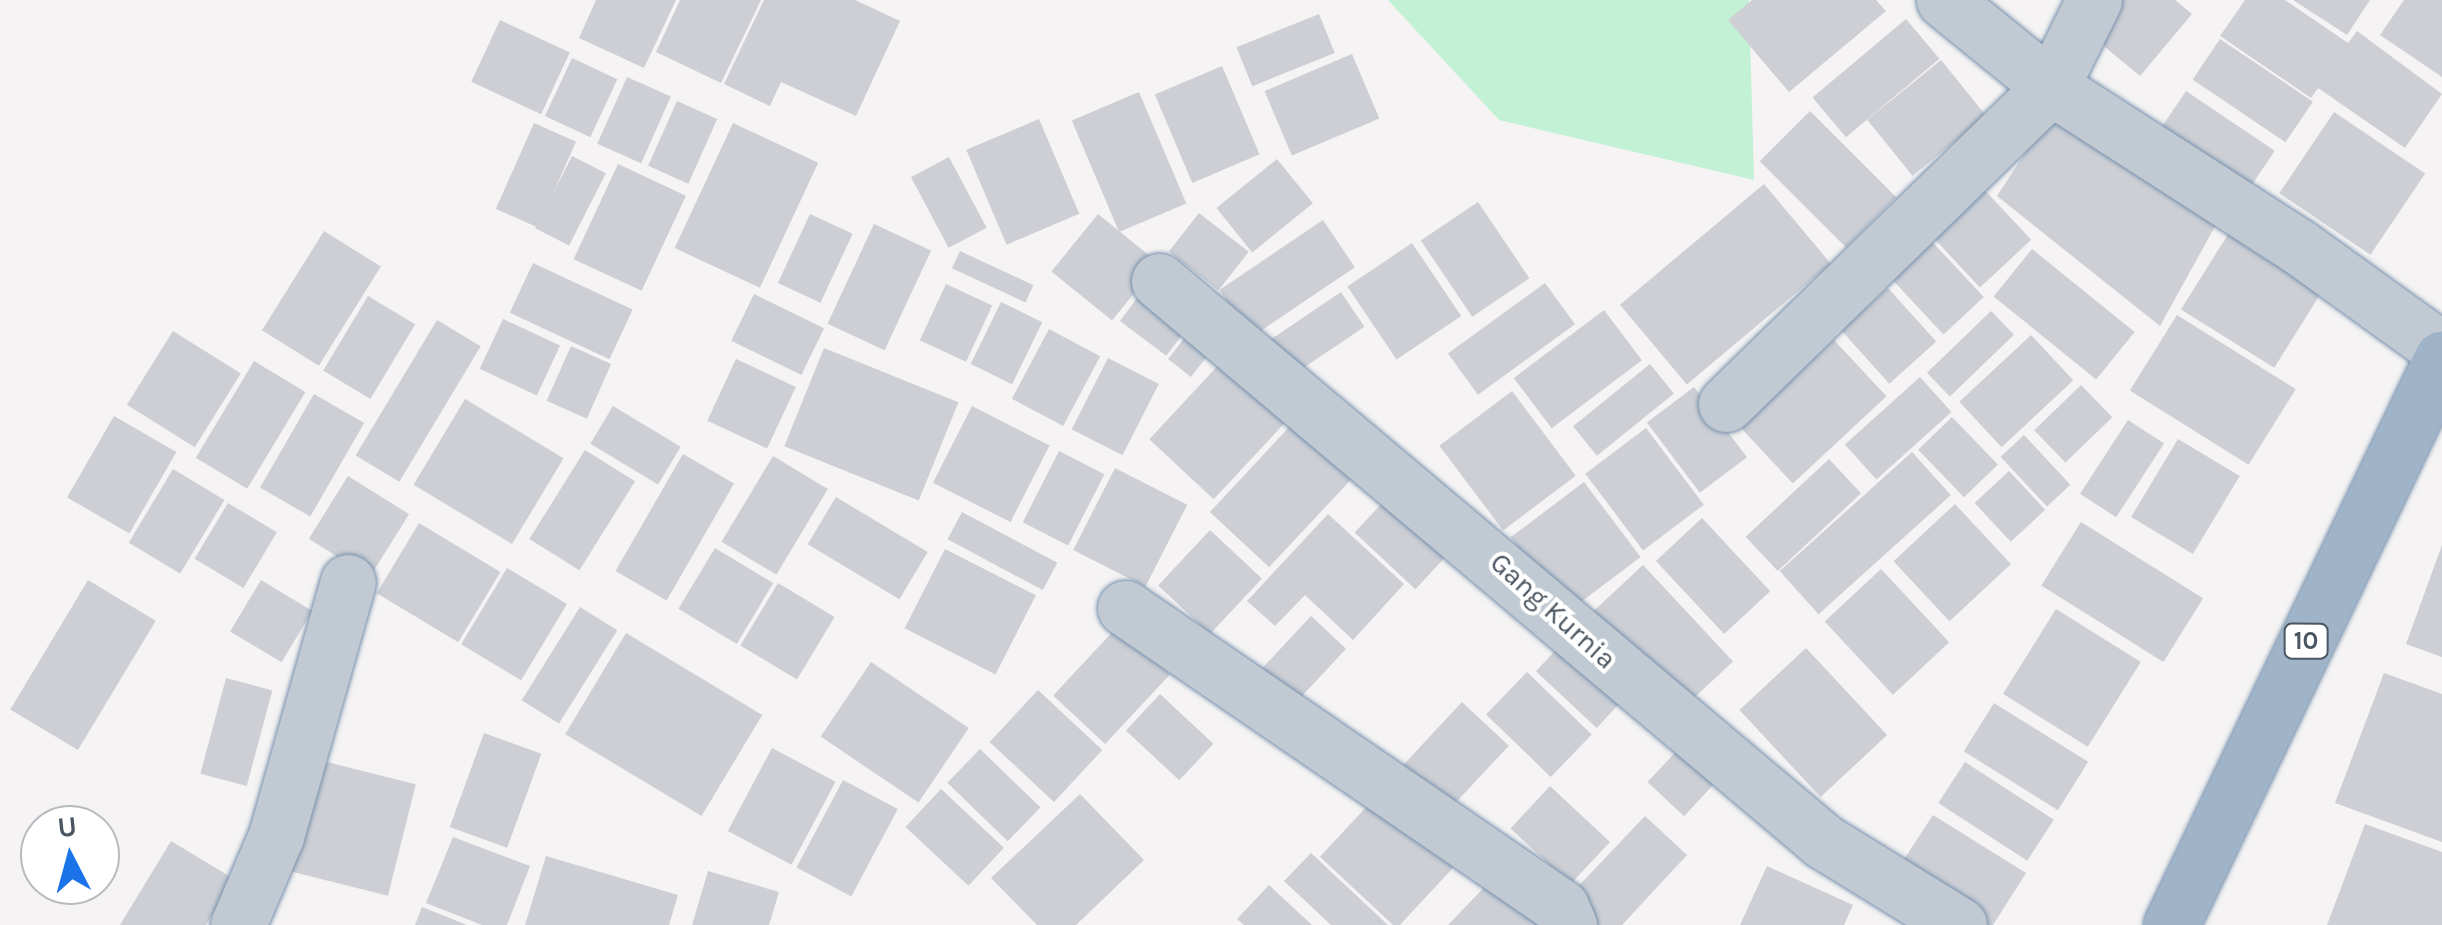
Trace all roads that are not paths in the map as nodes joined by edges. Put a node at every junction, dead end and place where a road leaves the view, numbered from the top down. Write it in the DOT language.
graph roads {
  1 [pos="1944,0"];
  2 [pos="2094,0"];
  3 [pos="2051,87"];
  4 [pos="1159,281"];
  5 [pos="2442,350"];
  6 [pos="2442,358"];
  7 [pos="1726,404"];
  8 [pos="348,582"];
  9 [pos="1124,608"];
  10 [pos="238,925"];
  11 [pos="1569,925"];
  12 [pos="1959,925"];
  13 [pos="2171,925"];
  1 -- 3 [label="street"];
  2 -- 3 [label="street"];
  3 -- 5 [label="street"];
  3 -- 7 [label="street"];
  4 -- 12 [label="street, Gang Kurnia"];
  6 -- 13 [label="highway, 10"];
  8 -- 10 [label="street"];
  9 -- 11 [label="street"];
}
